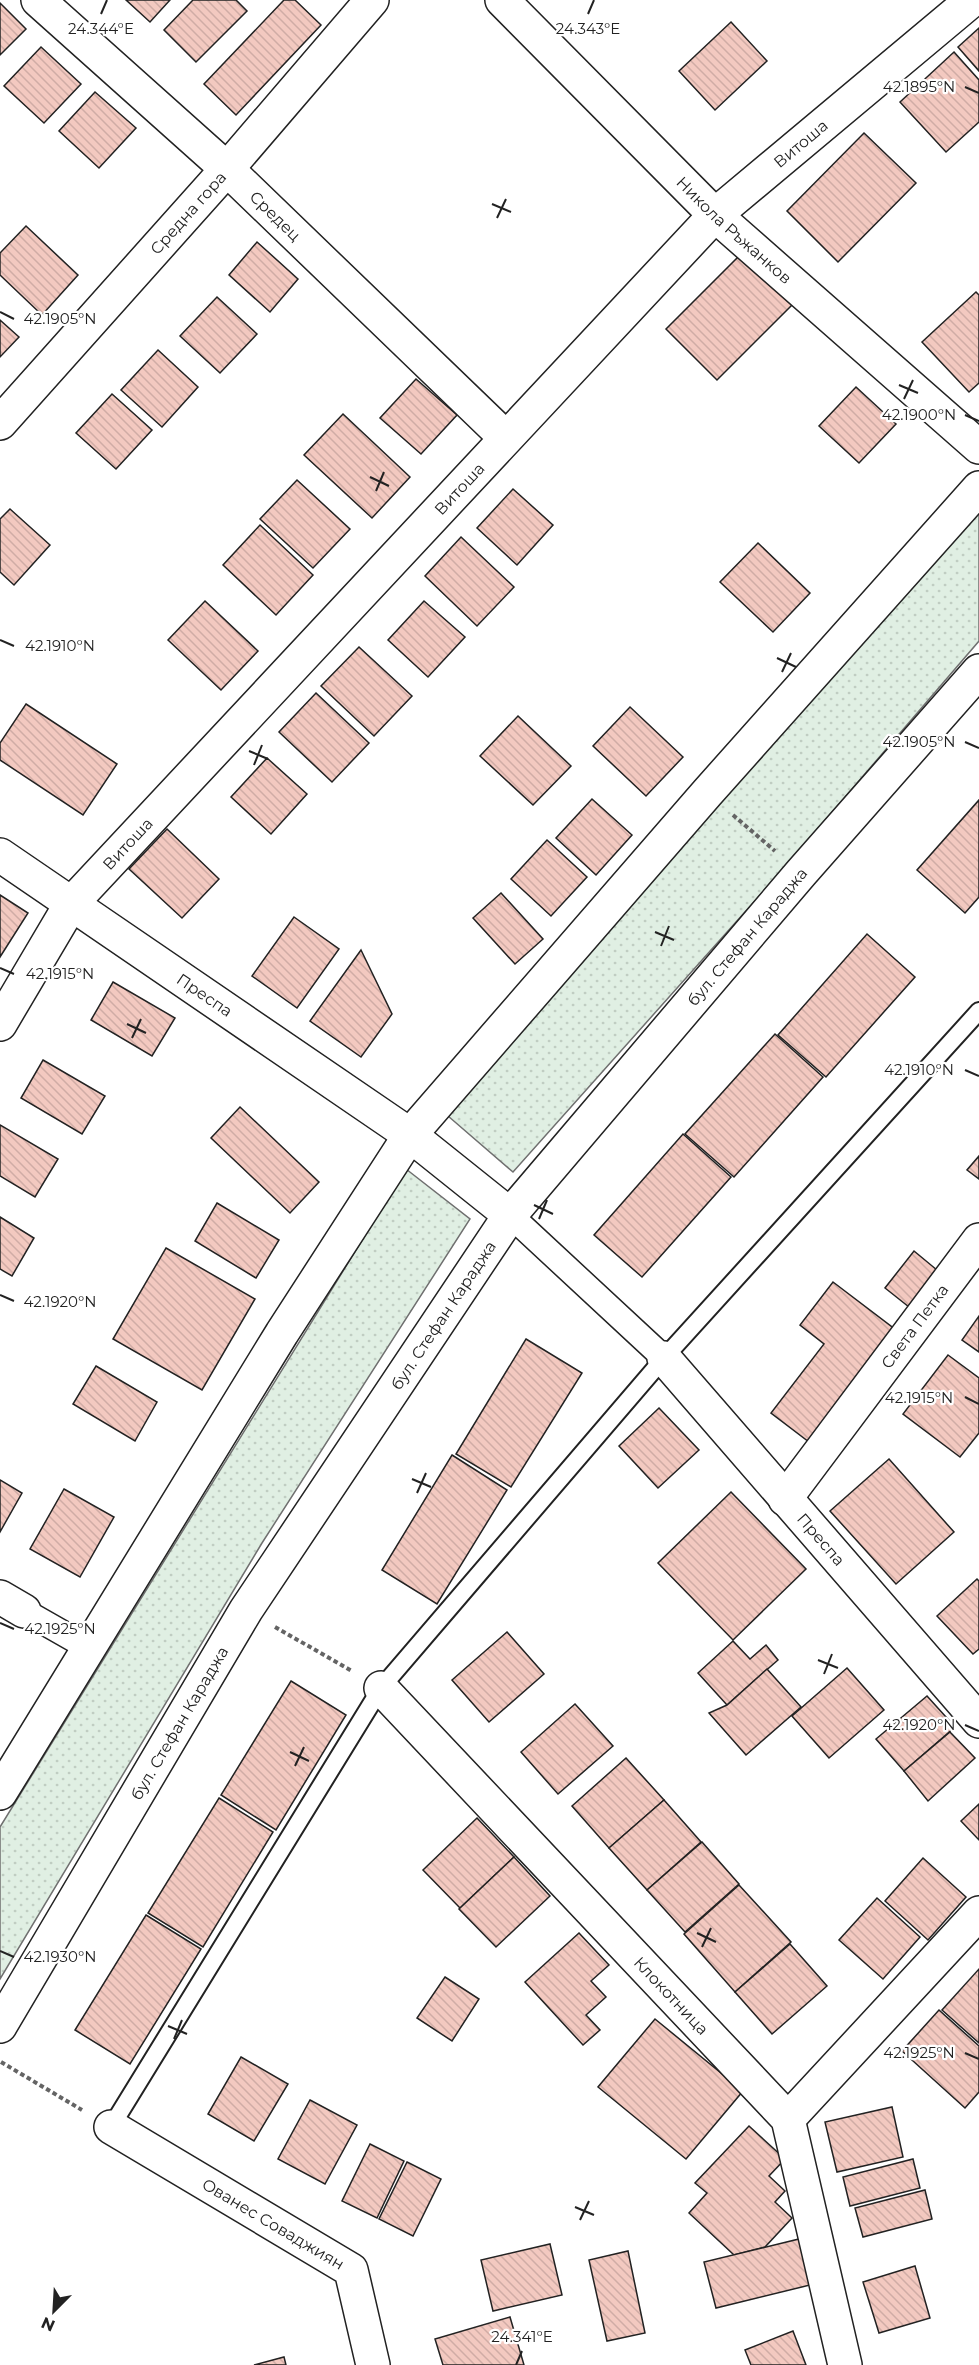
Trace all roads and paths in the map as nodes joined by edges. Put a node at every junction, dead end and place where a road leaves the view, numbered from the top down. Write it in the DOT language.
graph roads {
  1 [pos="38,0"];
  2 [pos="372,0"];
  3 [pos="502,0"];
  4 [pos="972,0"];
  5 [pos="227,169"];
  6 [pos="715,215"];
  7 [pos="0,423"];
  8 [pos="506,438"];
  9 [pos="979,447"];
  10 [pos="979,488"];
  11 [pos="979,671"];
  12 [pos="707,793"];
  13 [pos="0,855"];
  14 [pos="801,873"];
  15 [pos="71,903"];
  16 [pos="979,1011"];
  17 [pos="0,1024"];
  18 [pos="410,1135"];
  19 [pos="510,1215"];
  20 [pos="979,1240"];
  21 [pos="664,1358"];
  22 [pos="785,1499"];
  23 [pos="12,1604"];
  24 [pos="246,1610"];
  25 [pos="89,1648"];
  26 [pos="381,1688"];
  27 [pos="979,1721"];
  28 [pos="0,1793"];
  29 [pos="979,1913"];
  30 [pos="0,2026"];
  31 [pos="0,2062"];
  32 [pos="788,2119"];
  33 [pos="111,2127"];
  34 [pos="373,2365"];
  35 [pos="845,2365"];
  1 -- 5 [label="street, Средец"];
  2 -- 5 [label="street, Средна гора"];
  3 -- 6 [label="street, Никола Ръжанков"];
  4 -- 6 [label="street, Витоша"];
  5 -- 7 [label="street, Средна гора"];
  5 -- 8 [label="street, Средец"];
  6 -- 8 [label="street, Витоша"];
  6 -- 9 [label="street, Никола Ръжанков"];
  8 -- 15 [label="street, Витоша"];
  10 -- 12 [label="street"];
  11 -- 14 [label="street, бул. Стефан Караджа"];
  12 -- 14 [label="path"];
  12 -- 18 [label="street"];
  13 -- 15 [label="street, Преспа"];
  14 -- 19 [label="street, бул. Стефан Караджа"];
  15 -- 17 [label="street, Витоша"];
  15 -- 18 [label="street, Преспа"];
  16 -- 21 [label="lane"];
  18 -- 19 [label="street, Преспа"];
  18 -- 25 [label="street"];
  19 -- 21 [label="street"];
  19 -- 24 [label="street, бул. Стефан Караджа"];
  20 -- 22 [label="street, Света Петка"];
  21 -- 22 [label="street, Преспа"];
  21 -- 26 [label="lane"];
  22 -- 27 [label="street, Преспа"];
  23 -- 25 [label="street"];
  24 -- 26 [label="path"];
  24 -- 30 [label="street, бул. Стефан Караджа"];
  25 -- 28 [label="street"];
  26 -- 32 [label="street, Клокотница"];
  26 -- 33 [label="lane"];
  29 -- 32 [label="street"];
  31 -- 33 [label="path"];
  32 -- 35 [label="street"];
  33 -- 34 [label="street, Ованес Соваджиян"];
}
